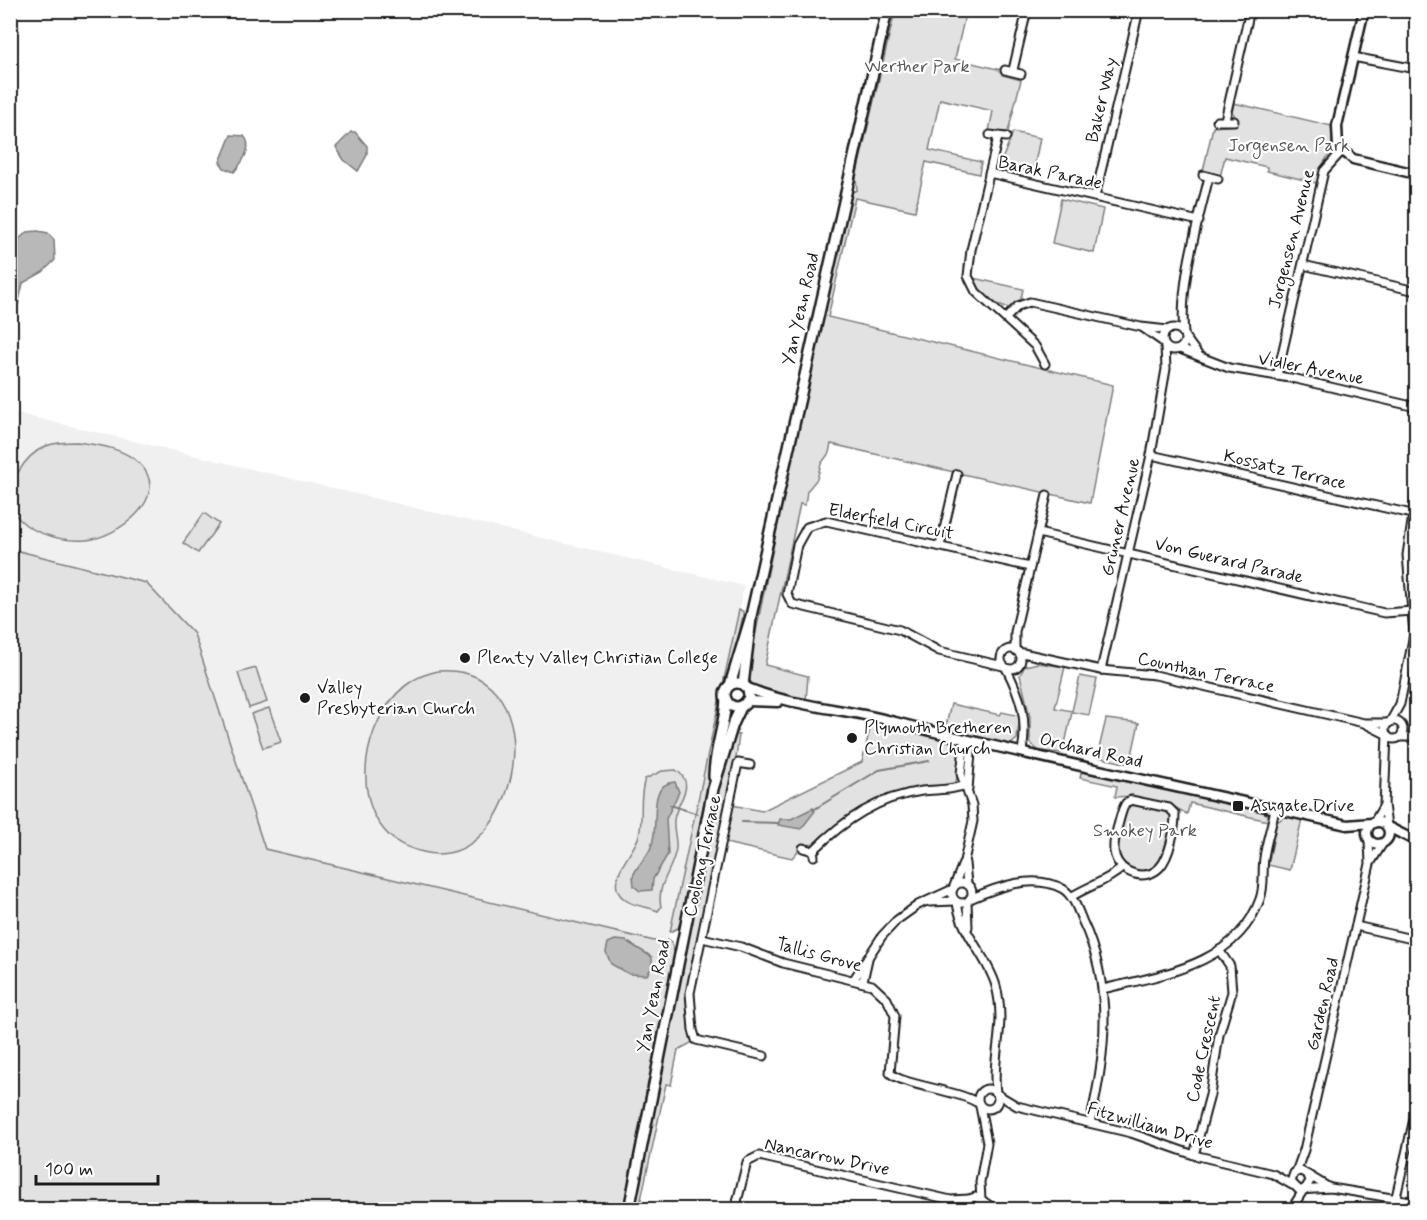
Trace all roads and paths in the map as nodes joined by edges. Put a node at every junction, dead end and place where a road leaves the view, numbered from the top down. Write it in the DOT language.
graph roads {
  1 [pos="887,10"];
  2 [pos="1027,10"];
  3 [pos="1139,10"];
  4 [pos="1250,10"];
  5 [pos="1364,10"];
  6 [pos="1354,55"];
  7 [pos="1416,69"];
  8 [pos="1021,74"];
  9 [pos="1225,120"];
  10 [pos="1217,121"];
  11 [pos="1234,121"];
  12 [pos="998,136"];
  13 [pos="1341,152"];
  14 [pos="989,173"];
  15 [pos="1416,174"];
  16 [pos="1218,179"];
  17 [pos="1095,197"];
  18 [pos="1199,221"];
  19 [pos="1303,265"];
  20 [pos="1416,291"];
  21 [pos="1182,310"];
  22 [pos="1006,318"];
  23 [pos="1141,327"];
  24 [pos="1169,329"];
  25 [pos="1184,336"];
  26 [pos="1164,344"];
  27 [pos="1178,350"];
  28 [pos="1200,357"];
  29 [pos="1045,364"];
  30 [pos="1166,369"];
  31 [pos="1277,376"];
  32 [pos="1416,407"];
  33 [pos="1150,455"];
  34 [pos="957,474"];
  35 [pos="1047,495"];
  36 [pos="1416,495"];
  37 [pos="1412,514"];
  38 [pos="1038,532"];
  39 [pos="940,546"];
  40 [pos="1128,553"];
  41 [pos="1030,567"];
  42 [pos="1413,611"];
  43 [pos="751,616"];
  44 [pos="1415,627"];
  45 [pos="1015,632"];
  46 [pos="1017,651"];
  47 [pos="1003,653"];
  48 [pos="1041,658"];
  49 [pos="976,660"];
  50 [pos="1019,665"];
  51 [pos="1005,667"];
  52 [pos="1101,670"];
  53 [pos="730,685"];
  54 [pos="744,686"];
  55 [pos="1016,688"];
  56 [pos="726,699"];
  57 [pos="793,702"];
  58 [pos="744,703"];
  59 [pos="1400,704"];
  60 [pos="1364,723"];
  61 [pos="1390,723"];
  62 [pos="1402,725"];
  63 [pos="1387,735"];
  64 [pos="1416,735"];
  65 [pos="1400,737"];
  66 [pos="969,740"];
  67 [pos="1022,752"];
  68 [pos="1388,758"];
  69 [pos="750,765"];
  70 [pos="967,787"];
  71 [pos="713,789"];
  72 [pos="1384,805"];
  73 [pos="1275,809"];
  74 [pos="1373,823"];
  75 [pos="1347,825"];
  76 [pos="1388,826"];
  77 [pos="1369,839"];
  78 [pos="1415,841"];
  79 [pos="1384,843"];
  80 [pos="803,848"];
  81 [pos="964,861"];
  82 [pos="1370,864"];
  83 [pos="1122,868"];
  84 [pos="968,886"];
  85 [pos="954,888"];
  86 [pos="993,890"];
  87 [pos="1071,897"];
  88 [pos="956,901"];
  89 [pos="969,901"];
  90 [pos="928,902"];
  91 [pos="1356,926"];
  92 [pos="968,929"];
  93 [pos="702,938"];
  94 [pos="1416,940"];
  95 [pos="1220,950"];
  96 [pos="869,957"];
  97 [pos="854,979"];
  98 [pos="863,981"];
  99 [pos="1103,989"];
  100 [pos="764,1056"];
  101 [pos="994,1071"];
  102 [pos="982,1091"];
  103 [pos="957,1092"];
  104 [pos="996,1094"];
  105 [pos="979,1104"];
  106 [pos="1017,1106"];
  107 [pos="994,1108"];
  108 [pos="1416,1112"];
  109 [pos="1090,1123"];
  110 [pos="986,1129"];
  111 [pos="1304,1150"];
  112 [pos="1194,1155"];
  113 [pos="1295,1172"];
  114 [pos="1274,1174"];
  115 [pos="1307,1174"];
  116 [pos="980,1182"];
  117 [pos="1292,1185"];
  118 [pos="1330,1188"];
  119 [pos="1304,1189"];
  120 [pos="1396,1197"];
  121 [pos="970,1198"];
  122 [pos="951,1200"];
  123 [pos="1416,1202"];
  124 [pos="982,1203"];
  125 [pos="629,1209"];
  126 [pos="735,1209"];
  127 [pos="967,1209"];
  128 [pos="996,1209"];
  1 -- 43 [label="main road, Yan Yean Road"];
  2 -- 8 [label="street"];
  3 -- 17 [label="street, Baker Way"];
  4 -- 9 [label="street"];
  5 -- 6 [label="street"];
  6 -- 7 [label="street"];
  6 -- 13 [label="street"];
  9 -- 10 [label="street"];
  9 -- 11 [label="street"];
  12 -- 14 [label="street"];
  13 -- 15 [label="street"];
  13 -- 19 [label="street, Jorgensen Avenue"];
  14 -- 17 [label="street, Barak Parade"];
  14 -- 22 [label="street, Barak Parade"];
  16 -- 18 [label="street"];
  17 -- 18 [label="street, Barak Parade"];
  18 -- 21 [label="street"];
  19 -- 20 [label="street"];
  19 -- 31 [label="street, Jorgensen Avenue"];
  21 -- 24 [label="street"];
  21 -- 25 [label="street"];
  22 -- 23 [label="street"];
  22 -- 29 [label="street, Barak Parade"];
  23 -- 24 [label="street"];
  23 -- 26 [label="street"];
  24 -- 25 [label="street"];
  24 -- 26 [label="street"];
  25 -- 27 [label="street"];
  25 -- 28 [label="street"];
  26 -- 27 [label="street"];
  26 -- 30 [label="street, Gruner Avenue"];
  27 -- 28 [label="street, Vidler Avenue"];
  27 -- 30 [label="street, Gruner Avenue"];
  28 -- 31 [label="street, Vidler Avenue"];
  30 -- 33 [label="street, Gruner Avenue"];
  31 -- 32 [label="street, Vidler Avenue"];
  33 -- 37 [label="street, Kossatz Terrace"];
  33 -- 40 [label="street, Gruner Avenue"];
  34 -- 39 [label="street"];
  35 -- 38 [label="street"];
  36 -- 37 [label="street"];
  37 -- 42 [label="street"];
  38 -- 40 [label="street, Von Guerard Parade"];
  38 -- 41 [label="street"];
  39 -- 41 [label="street, Elderfield Circuit"];
  39 -- 49 [label="street, Elderfield Circuit"];
  40 -- 42 [label="street, Von Guerard Parade"];
  40 -- 52 [label="street, Gruner Avenue"];
  41 -- 45 [label="street"];
  42 -- 44 [label="street"];
  43 -- 53 [label="main road, Yan Yean Road"];
  43 -- 54 [label="main road, Yan Yean Road"];
  44 -- 59 [label="street"];
  45 -- 46 [label="street"];
  45 -- 47 [label="street"];
  46 -- 47 [label="street, Elderfield Circuit"];
  46 -- 48 [label="street, Counthan Terrace"];
  46 -- 50 [label="street"];
  47 -- 49 [label="street, Elderfield Circuit"];
  47 -- 51 [label="street"];
  48 -- 50 [label="street, Counthan Terrace"];
  48 -- 52 [label="street, Counthan Terrace"];
  49 -- 51 [label="street, Elderfield Circuit"];
  50 -- 51 [label="street, Counthan Terrace"];
  50 -- 55 [label="street"];
  51 -- 55 [label="street"];
  52 -- 60 [label="street, Counthan Terrace"];
  53 -- 54 [label="main road"];
  53 -- 56 [label="main road"];
  54 -- 57 [label="street, Orchard Road"];
  54 -- 58 [label="main road"];
  55 -- 67 [label="street"];
  56 -- 58 [label="main road"];
  56 -- 71 [label="main road, Yan Yean Road"];
  57 -- 58 [label="street, Orchard Road"];
  57 -- 66 [label="street, Orchard Road"];
  58 -- 71 [label="main road, Yan Yean Road"];
  59 -- 61 [label="street"];
  59 -- 62 [label="street"];
  60 -- 61 [label="street, Counthan Terrace"];
  60 -- 63 [label="street, Counthan Terrace"];
  61 -- 62 [label="street, Counthan Terrace"];
  61 -- 63 [label="street"];
  62 -- 64 [label="street"];
  62 -- 65 [label="street"];
  63 -- 65 [label="street, Counthan Terrace"];
  63 -- 68 [label="street"];
  64 -- 65 [label="street"];
  65 -- 68 [label="street"];
  66 -- 67 [label="street, Orchard Road"];
  66 -- 70 [label="street"];
  67 -- 73 [label="street, Orchard Road"];
  68 -- 72 [label="street"];
  69 -- 93 [label="street, Coolong Terrace"];
  70 -- 80 [label="street"];
  70 -- 81 [label="street"];
  71 -- 125 [label="main road, Yan Yean Road"];
  72 -- 74 [label="street"];
  72 -- 76 [label="street"];
  73 -- 75 [label="street, Orchard Road"];
  73 -- 95 [label="street"];
  74 -- 75 [label="street, Orchard Road"];
  74 -- 76 [label="street"];
  74 -- 77 [label="street"];
  75 -- 77 [label="street, Orchard Road"];
  76 -- 78 [label="street"];
  76 -- 79 [label="street"];
  77 -- 79 [label="street"];
  77 -- 82 [label="street, Garden Road"];
  78 -- 79 [label="street"];
  79 -- 82 [label="street, Garden Road"];
  81 -- 84 [label="street"];
  81 -- 85 [label="street"];
  82 -- 91 [label="street, Garden Road"];
  83 -- 83 [label="street"];
  83 -- 87 [label="street"];
  84 -- 85 [label="street"];
  84 -- 86 [label="street"];
  84 -- 89 [label="street"];
  85 -- 88 [label="street"];
  85 -- 90 [label="street"];
  86 -- 87 [label="street"];
  86 -- 89 [label="street"];
  87 -- 99 [label="street"];
  88 -- 89 [label="street"];
  88 -- 90 [label="street"];
  88 -- 92 [label="street"];
  89 -- 92 [label="street"];
  90 -- 96 [label="street"];
  91 -- 94 [label="street"];
  91 -- 111 [label="street, Garden Road"];
  92 -- 101 [label="street"];
  93 -- 97 [label="street, Tallis Grove"];
  93 -- 100 [label="street, Coolong Terrace"];
  95 -- 99 [label="street"];
  95 -- 112 [label="street, Code Crescent"];
  96 -- 97 [label="street"];
  96 -- 98 [label="street"];
  97 -- 98 [label="street, Tallis Grove"];
  98 -- 103 [label="street, Tallis Grove"];
  99 -- 109 [label="street"];
  101 -- 102 [label="street"];
  101 -- 104 [label="street"];
  102 -- 103 [label="street, Tallis Grove"];
  102 -- 104 [label="street"];
  102 -- 105 [label="street"];
  103 -- 105 [label="street, Tallis Grove"];
  104 -- 106 [label="street, Fitzwilliam Drive"];
  104 -- 107 [label="street"];
  105 -- 107 [label="street"];
  105 -- 110 [label="street"];
  106 -- 107 [label="street, Fitzwilliam Drive"];
  106 -- 109 [label="street, Fitzwilliam Drive"];
  107 -- 110 [label="street"];
  108 -- 120 [label="street"];
  109 -- 112 [label="street, Fitzwilliam Drive"];
  110 -- 116 [label="street"];
  111 -- 113 [label="street, Garden Road"];
  111 -- 115 [label="street, Garden Road"];
  112 -- 114 [label="street, Fitzwilliam Drive"];
  113 -- 114 [label="street, Fitzwilliam Drive"];
  113 -- 115 [label="street"];
  113 -- 117 [label="street"];
  114 -- 117 [label="street, Fitzwilliam Drive"];
  115 -- 118 [label="street"];
  115 -- 119 [label="street"];
  116 -- 121 [label="street"];
  116 -- 124 [label="street"];
  117 -- 119 [label="street"];
  117 -- 119 [label="street"];
  118 -- 119 [label="street"];
  118 -- 120 [label="street"];
  120 -- 123 [label="street"];
  121 -- 122 [label="street, Nancarrow Drive"];
  121 -- 124 [label="street, Nancarrow Drive"];
  121 -- 127 [label="street"];
  122 -- 126 [label="street, Nancarrow Drive"];
  122 -- 127 [label="street, Nancarrow Drive"];
  124 -- 128 [label="street, Nancarrow Drive"];
}
